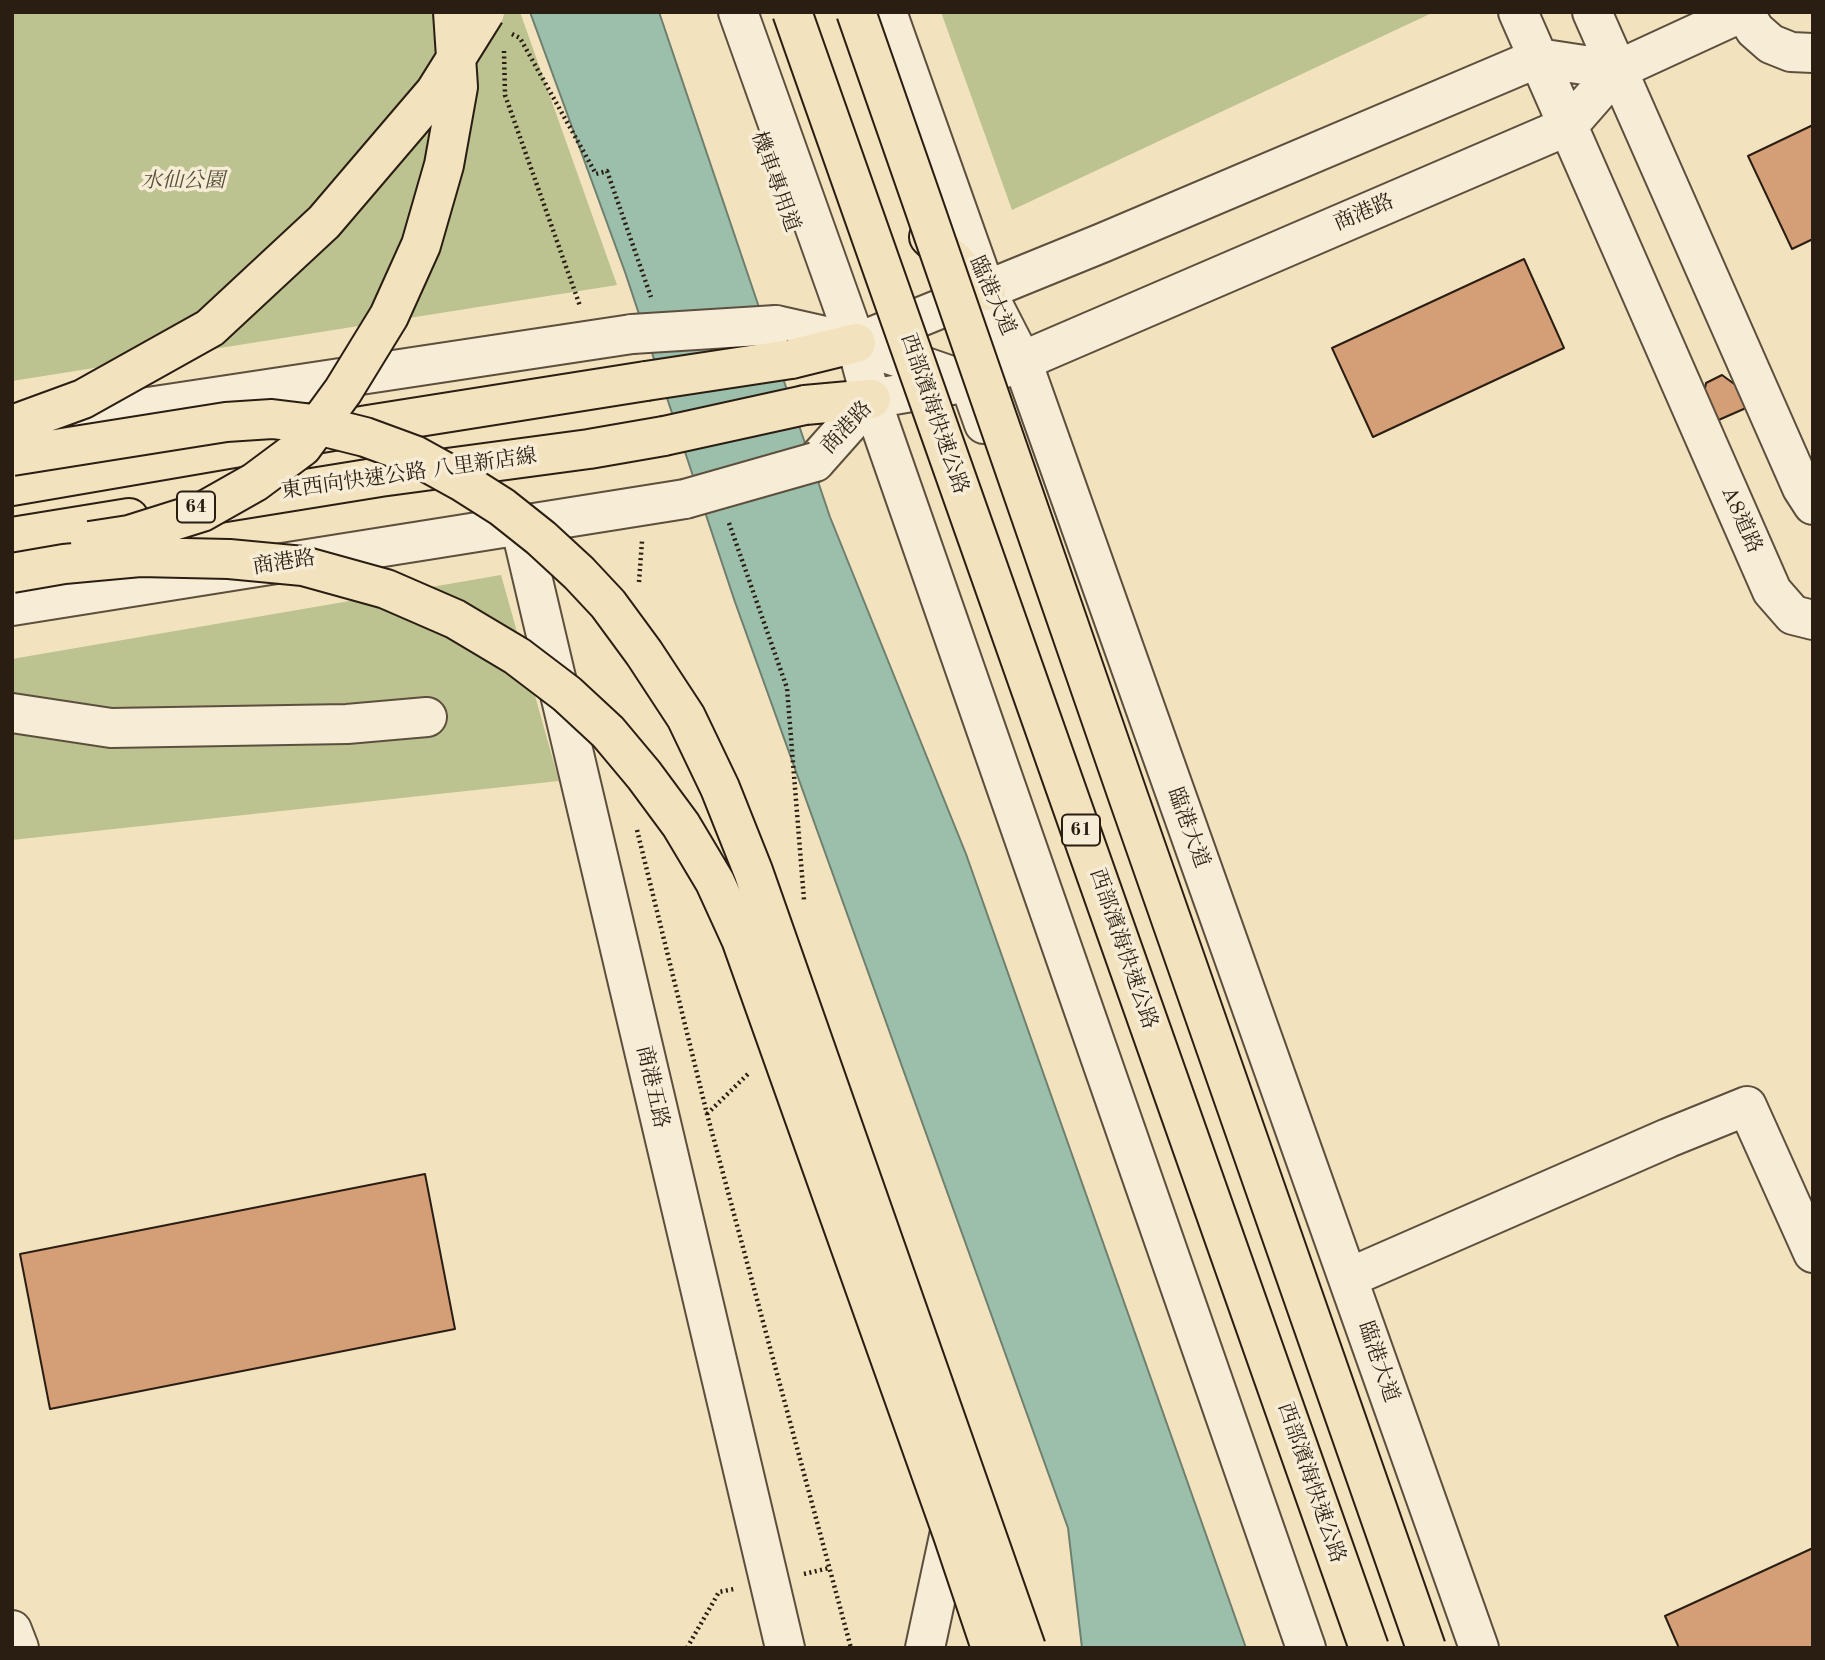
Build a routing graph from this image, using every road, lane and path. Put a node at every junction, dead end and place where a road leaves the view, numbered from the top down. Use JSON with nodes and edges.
{"nodes":[{"id":1,"x":453,"y":12,"type":"edge"},
{"id":2,"x":715,"y":12,"type":"edge"},
{"id":3,"x":738,"y":12,"type":"edge"},
{"id":4,"x":792,"y":12,"type":"edge"},
{"id":5,"x":809,"y":12,"type":"edge"},
{"id":6,"x":840,"y":12,"type":"edge"},
{"id":7,"x":856,"y":12,"type":"edge"},
{"id":8,"x":887,"y":12,"type":"edge"},
{"id":9,"x":1518,"y":12,"type":"edge"},
{"id":10,"x":1592,"y":12,"type":"edge"},
{"id":11,"x":1743,"y":12,"type":"edge"},
{"id":12,"x":497,"y":28,"type":"edge"},
{"id":13,"x":1813,"y":53,"type":"edge"},
{"id":14,"x":1538,"y":58,"type":"junction"},
{"id":15,"x":1617,"y":70,"type":"junction"},
{"id":16,"x":1568,"y":126,"type":"junction"},
{"id":17,"x":986,"y":291,"type":"junction"},
{"id":18,"x":652,"y":300,"type":"dead end"},
{"id":19,"x":620,"y":336,"type":"junction"},
{"id":20,"x":856,"y":343,"type":"junction"},
{"id":21,"x":1022,"y":361,"type":"junction"},
{"id":22,"x":969,"y":382,"type":"junction"},
{"id":23,"x":871,"y":399,"type":"junction"},
{"id":24,"x":12,"y":426,"type":"edge"},
{"id":25,"x":12,"y":456,"type":"edge"},
{"id":26,"x":12,"y":486,"type":"edge"},
{"id":27,"x":1813,"y":505,"type":"edge"},
{"id":28,"x":728,"y":520,"type":"dead end"},
{"id":29,"x":520,"y":526,"type":"junction"},
{"id":30,"x":12,"y":537,"type":"edge"},
{"id":31,"x":12,"y":554,"type":"edge"},
{"id":32,"x":12,"y":573,"type":"edge"},
{"id":33,"x":12,"y":606,"type":"edge"},
{"id":34,"x":1813,"y":620,"type":"edge"},
{"id":35,"x":12,"y":713,"type":"edge"},
{"id":36,"x":427,"y":717,"type":"dead end"},
{"id":37,"x":804,"y":902,"type":"dead end"},
{"id":38,"x":786,"y":1035,"type":"joint"},
{"id":39,"x":1813,"y":1253,"type":"edge"},
{"id":40,"x":1348,"y":1278,"type":"junction"},
{"id":41,"x":719,"y":1592,"type":"dead end"},
{"id":42,"x":12,"y":1630,"type":"edge"},
{"id":43,"x":19,"y":1648,"type":"edge"},
{"id":44,"x":687,"y":1648,"type":"edge"},
{"id":45,"x":785,"y":1648,"type":"edge"},
{"id":46,"x":851,"y":1648,"type":"edge"},
{"id":47,"x":925,"y":1648,"type":"edge"},
{"id":48,"x":992,"y":1648,"type":"edge"},
{"id":49,"x":1027,"y":1648,"type":"edge"},
{"id":50,"x":1306,"y":1648,"type":"edge"},
{"id":51,"x":1369,"y":1648,"type":"edge"},
{"id":52,"x":1387,"y":1648,"type":"edge"},
{"id":53,"x":1409,"y":1648,"type":"edge"},
{"id":54,"x":1426,"y":1648,"type":"edge"},
{"id":55,"x":1479,"y":1648,"type":"edge"}],
"edges":[{"from":1,"to":31,"type":"highway","bridge":true},
{"from":2,"to":20,"type":"street","name":"機車專用道"},
{"from":3,"to":20,"type":"street"},
{"from":4,"to":51,"type":"highway","name":"西部濱海快速公路","number":"61","bridge":true},
{"from":5,"to":52,"type":"highway"},
{"from":6,"to":17,"type":"highway"},
{"from":7,"to":54,"type":"highway","bridge":true},
{"from":8,"to":17,"type":"street","name":"臨港大道"},
{"from":9,"to":14,"type":"street","name":"A8道路"},
{"from":10,"to":15,"type":"street"},
{"from":11,"to":13,"type":"street","name":"商港路"},
{"from":11,"to":15,"type":"street","name":"商港路"},
{"from":12,"to":18,"type":"path"},
{"from":12,"to":19,"type":"path"},
{"from":12,"to":24,"type":"highway","bridge":true},
{"from":14,"to":15,"type":"street"},
{"from":14,"to":16,"type":"street","name":"A8道路"},
{"from":14,"to":17,"type":"street"},
{"from":15,"to":16,"type":"street","name":"商港路"},
{"from":15,"to":27,"type":"street"},
{"from":16,"to":21,"type":"street","name":"商港路"},
{"from":16,"to":34,"type":"street","name":"A8道路"},
{"from":17,"to":20,"type":"street"},
{"from":17,"to":21,"type":"street","name":"臨港大道"},
{"from":19,"to":20,"type":"street","bridge":true},
{"from":19,"to":24,"type":"street"},
{"from":20,"to":22,"type":"street"},
{"from":20,"to":23,"type":"street"},
{"from":20,"to":26,"type":"highway","bridge":true},
{"from":21,"to":22,"type":"street","name":"商港路"},
{"from":21,"to":40,"type":"street","name":"臨港大道"},
{"from":22,"to":23,"type":"street","name":"商港路"},
{"from":22,"to":53,"type":"street"},
{"from":23,"to":29,"type":"street","name":"商港路","bridge":true},
{"from":23,"to":30,"type":"highway","name":"東西向快速公路 八里新店線","number":"64","bridge":true},
{"from":23,"to":50,"type":"street"},
{"from":25,"to":49,"type":"highway","bridge":true},
{"from":28,"to":37,"type":"path"},
{"from":29,"to":33,"type":"street","name":"商港路"},
{"from":29,"to":45,"type":"street","name":"商港五路"},
{"from":32,"to":48,"type":"highway","bridge":true},
{"from":35,"to":36,"type":"street"},
{"from":38,"to":46,"type":"path"},
{"from":38,"to":47,"type":"street"},
{"from":39,"to":40,"type":"street"},
{"from":40,"to":55,"type":"street","name":"臨港大道"},
{"from":41,"to":44,"type":"path"},
{"from":42,"to":43,"type":"street"}]}
